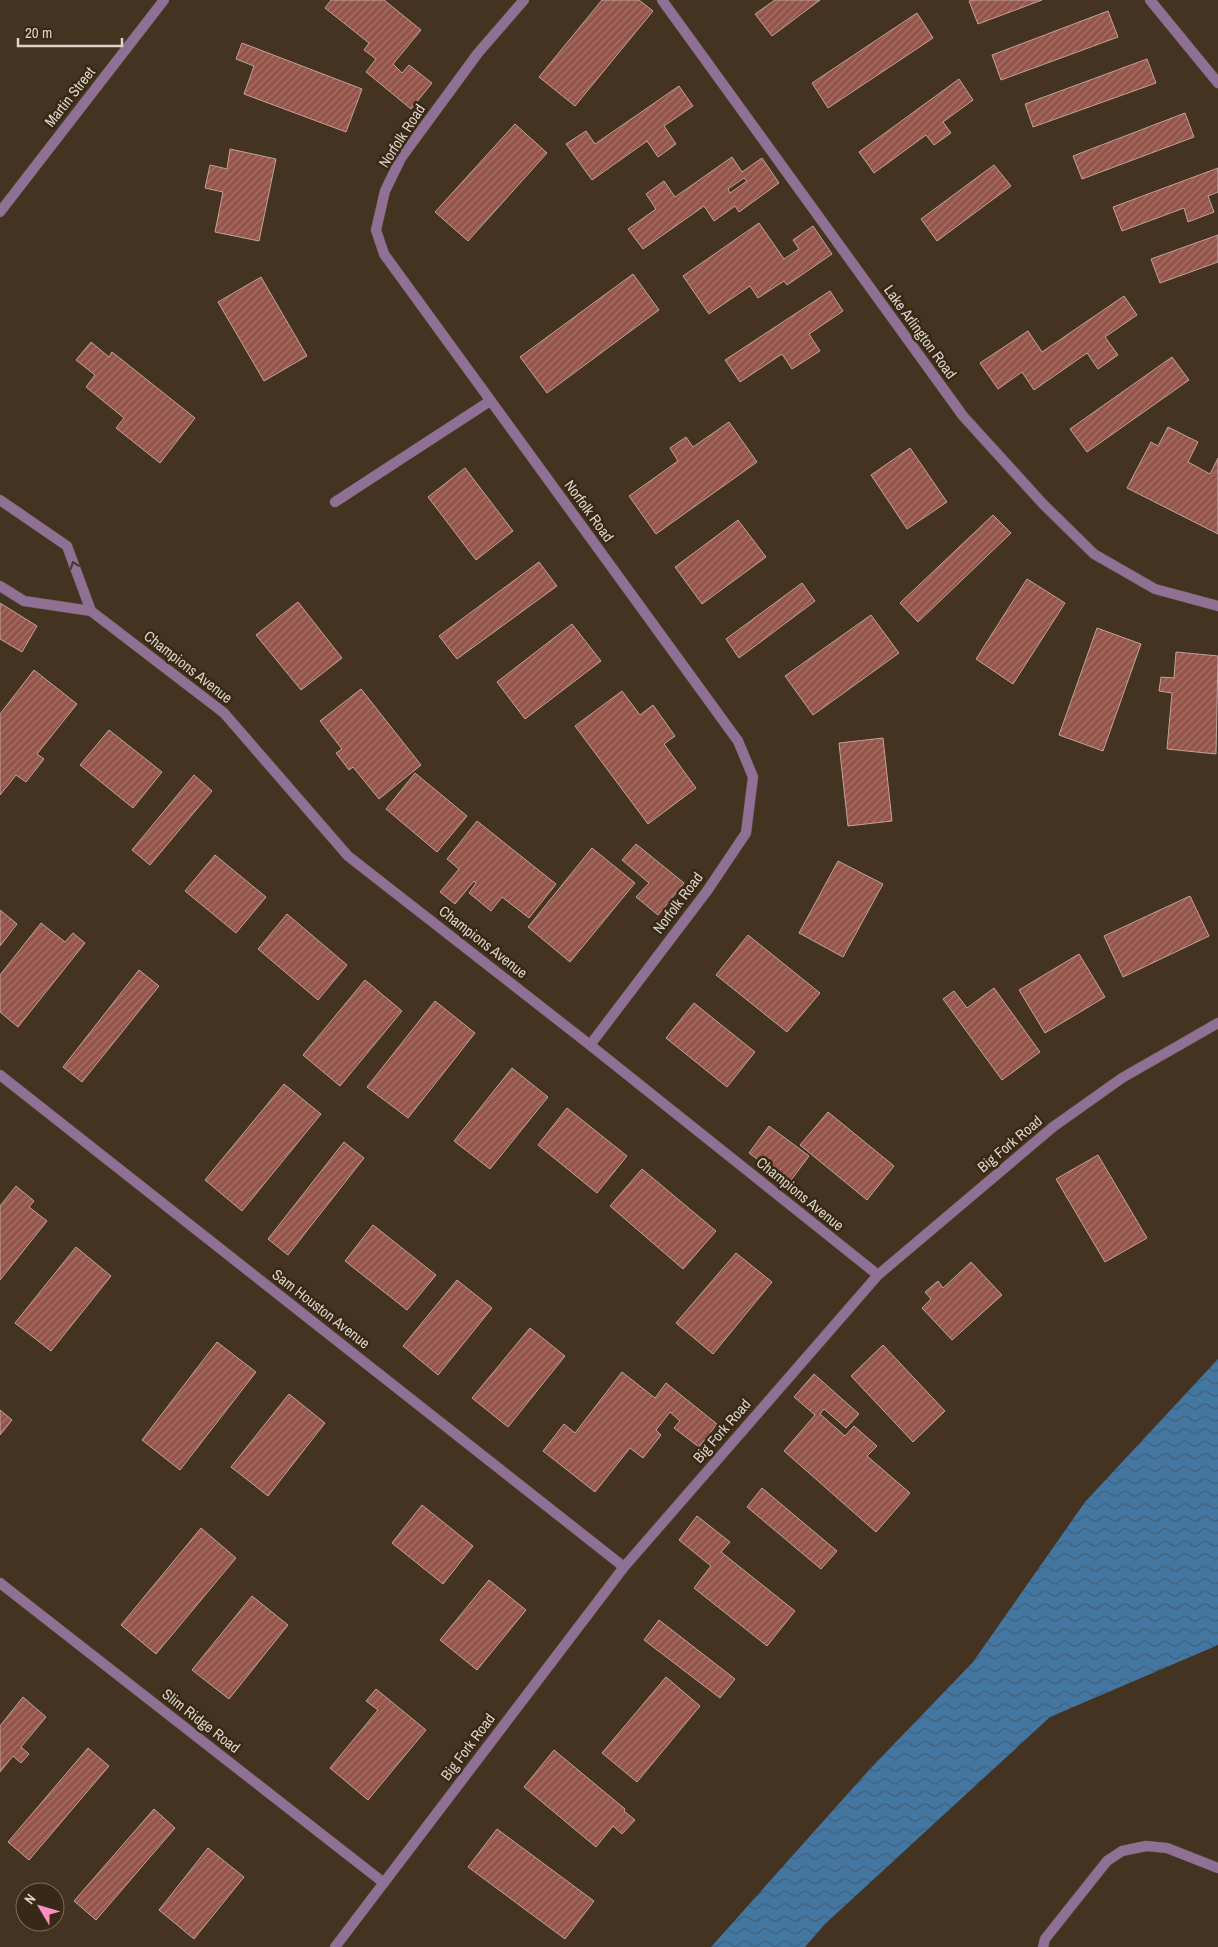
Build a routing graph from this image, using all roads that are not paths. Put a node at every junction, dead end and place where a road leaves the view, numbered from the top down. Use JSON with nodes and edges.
{"nodes":[{"id":1,"x":164,"y":0,"type":"edge"},
{"id":2,"x":524,"y":0,"type":"edge"},
{"id":3,"x":662,"y":0,"type":"edge"},
{"id":4,"x":1150,"y":0,"type":"edge"},
{"id":5,"x":1218,"y":83,"type":"edge"},
{"id":6,"x":0,"y":212,"type":"edge"},
{"id":7,"x":490,"y":401,"type":"junction"},
{"id":8,"x":0,"y":500,"type":"edge"},
{"id":9,"x":335,"y":502,"type":"dead end"},
{"id":10,"x":0,"y":586,"type":"edge"},
{"id":11,"x":1218,"y":606,"type":"edge"},
{"id":12,"x":91,"y":611,"type":"junction"},
{"id":13,"x":1218,"y":1023,"type":"edge"},
{"id":14,"x":590,"y":1044,"type":"junction"},
{"id":15,"x":0,"y":1075,"type":"edge"},
{"id":16,"x":878,"y":1275,"type":"junction"},
{"id":17,"x":624,"y":1567,"type":"junction"},
{"id":18,"x":0,"y":1583,"type":"edge"},
{"id":19,"x":1218,"y":1868,"type":"edge"},
{"id":20,"x":384,"y":1883,"type":"junction"},
{"id":21,"x":335,"y":1947,"type":"edge"},
{"id":22,"x":1043,"y":1947,"type":"edge"}],
"edges":[{"from":1,"to":6,"type":"street","name":"Martin Street"},
{"from":2,"to":7,"type":"street","name":"Norfolk Road"},
{"from":3,"to":11,"type":"street","name":"Lake Arlington Road"},
{"from":4,"to":5,"type":"street"},
{"from":7,"to":9,"type":"street"},
{"from":7,"to":14,"type":"street","name":"Norfolk Road"},
{"from":12,"to":8,"type":"street","one_way":true},
{"from":10,"to":12,"type":"street","name":"Champions Avenue"},
{"from":12,"to":14,"type":"street","name":"Champions Avenue"},
{"from":13,"to":16,"type":"street","name":"Big Fork Road"},
{"from":14,"to":16,"type":"street","name":"Champions Avenue"},
{"from":15,"to":17,"type":"street","name":"Sam Houston Avenue"},
{"from":16,"to":17,"type":"street","name":"Big Fork Road"},
{"from":17,"to":20,"type":"street","name":"Big Fork Road"},
{"from":18,"to":20,"type":"street","name":"Slim Ridge Road"},
{"from":19,"to":22,"type":"street"},
{"from":20,"to":21,"type":"street","name":"Big Fork Road"}]}
